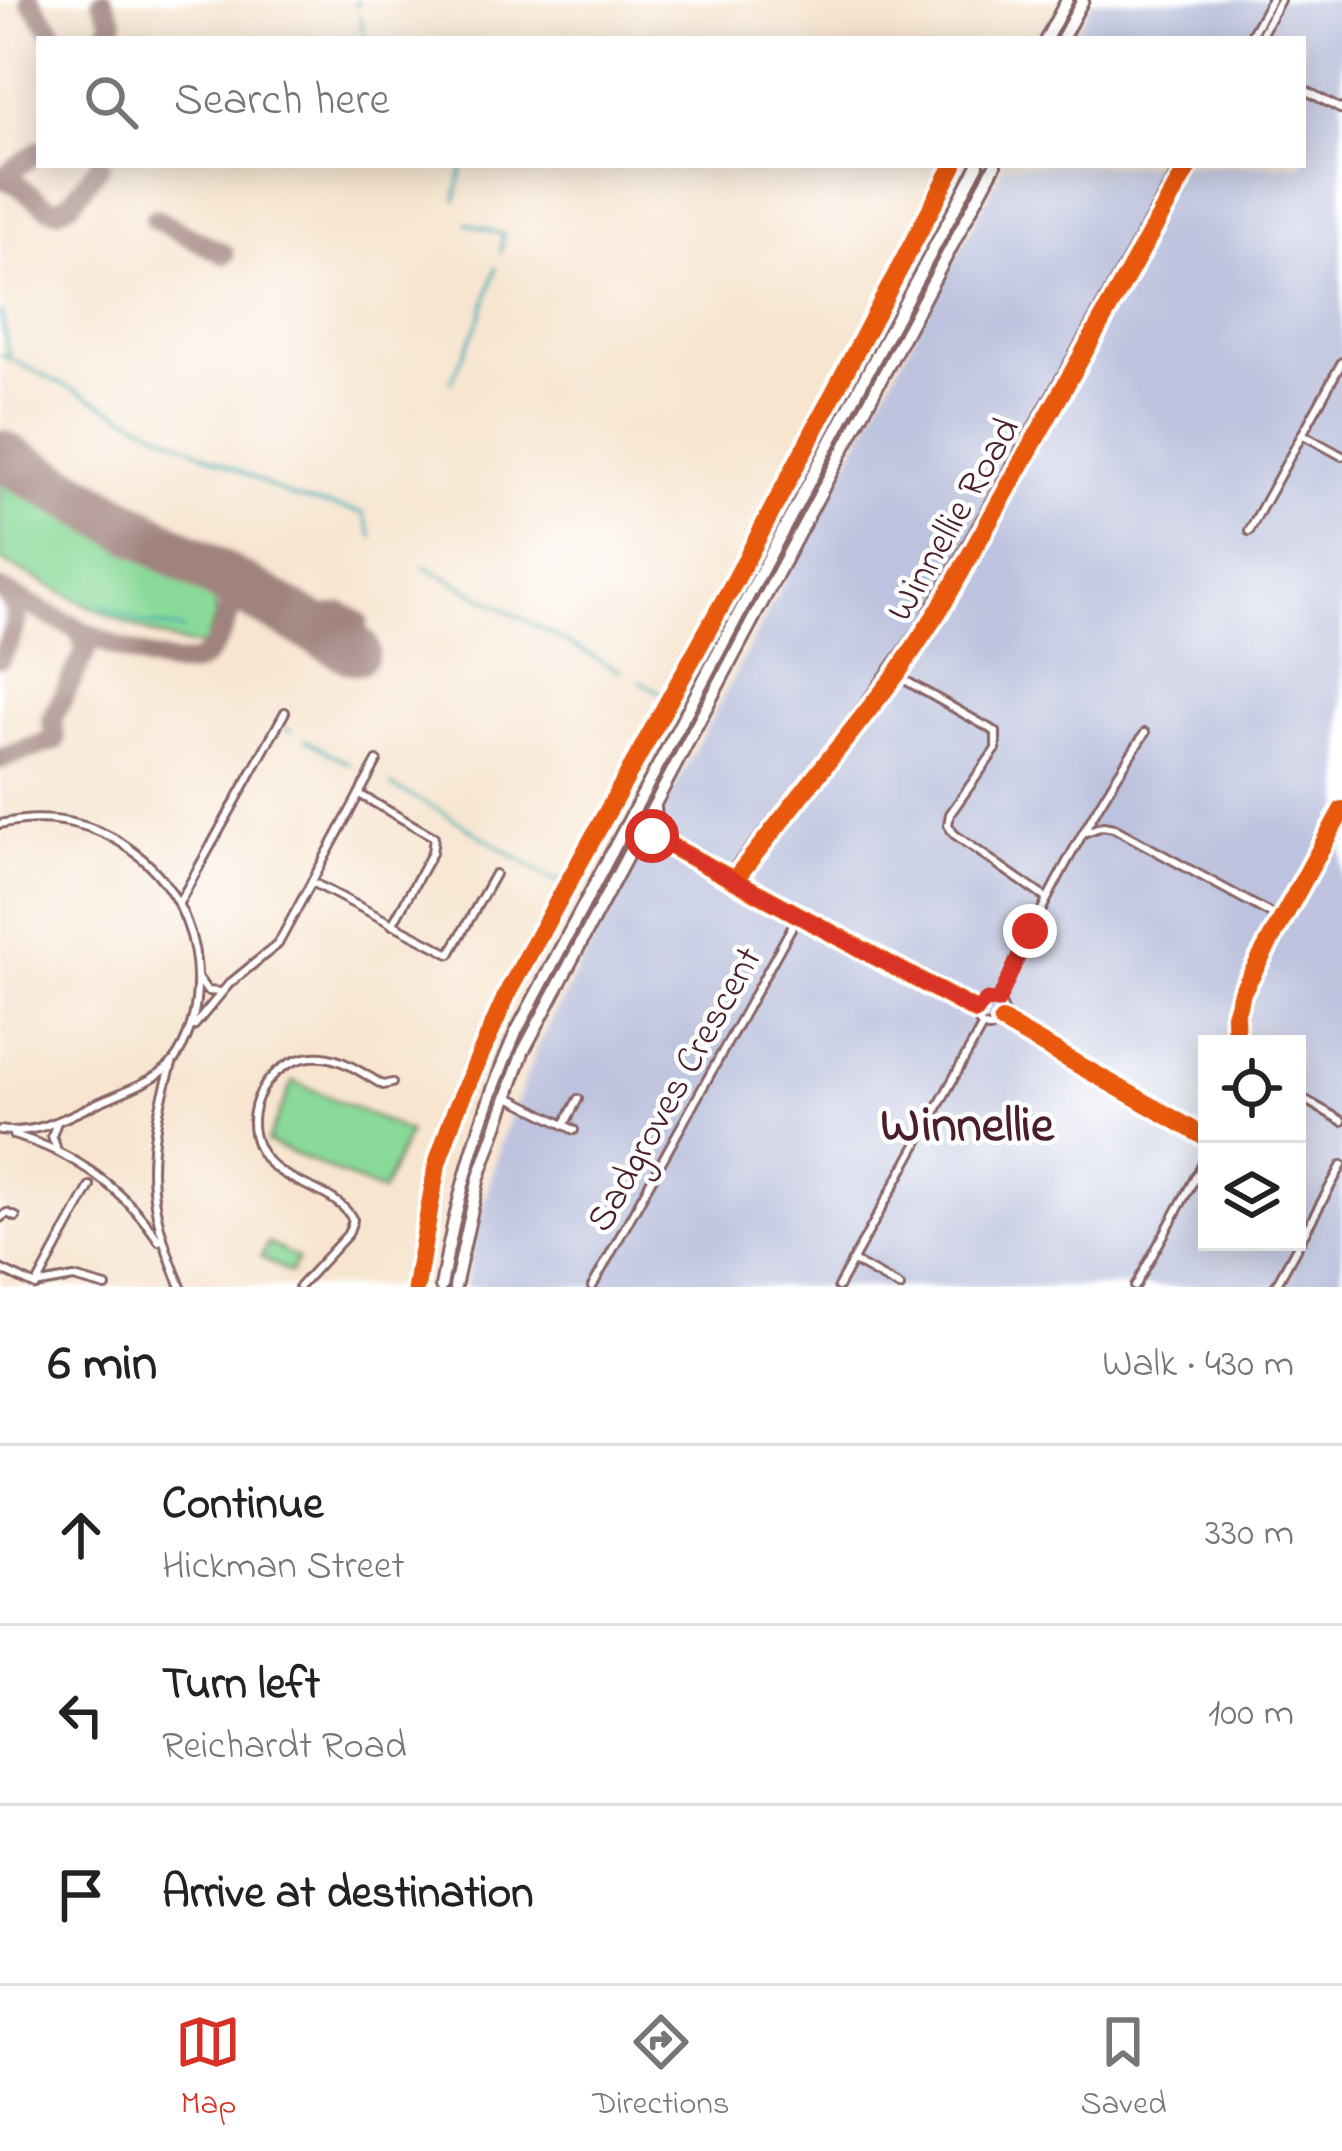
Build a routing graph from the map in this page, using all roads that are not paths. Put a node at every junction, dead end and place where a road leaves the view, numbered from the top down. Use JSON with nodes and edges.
{"nodes":[{"id":1,"x":1066,"y":0,"type":"edge"},
{"id":2,"x":1083,"y":0,"type":"edge"},
{"id":3,"x":1271,"y":0,"type":"edge"},
{"id":4,"x":1280,"y":0,"type":"edge"},
{"id":5,"x":1048,"y":36,"type":"edge"},
{"id":6,"x":1065,"y":36,"type":"edge"},
{"id":7,"x":1252,"y":36,"type":"edge"},
{"id":8,"x":1261,"y":36,"type":"edge"},
{"id":9,"x":1306,"y":90,"type":"edge"},
{"id":10,"x":1342,"y":110,"type":"edge"},
{"id":11,"x":986,"y":168,"type":"edge"},
{"id":12,"x":986,"y":168,"type":"edge"},
{"id":13,"x":1178,"y":168,"type":"edge"},
{"id":14,"x":1187,"y":168,"type":"edge"},
{"id":15,"x":1342,"y":362,"type":"edge"},
{"id":16,"x":1302,"y":434,"type":"junction"},
{"id":17,"x":1342,"y":456,"type":"edge"},
{"id":18,"x":1249,"y":531,"type":"dead end"},
{"id":19,"x":892,"y":672,"type":"junction"},
{"id":20,"x":285,"y":712,"type":"dead end"},
{"id":21,"x":1144,"y":733,"type":"dead end"},
{"id":22,"x":377,"y":761,"type":"dead end"},
{"id":23,"x":663,"y":788,"type":"junction"},
{"id":24,"x":359,"y":794,"type":"junction"},
{"id":25,"x":637,"y":805,"type":"junction"},
{"id":26,"x":1342,"y":811,"type":"edge"},
{"id":27,"x":0,"y":824,"type":"edge"},
{"id":28,"x":640,"y":827,"type":"junction"},
{"id":29,"x":1083,"y":834,"type":"junction"},
{"id":30,"x":673,"y":841,"type":"junction"},
{"id":31,"x":632,"y":847,"type":"junction"},
{"id":32,"x":679,"y":850,"type":"junction"},
{"id":33,"x":495,"y":874,"type":"dead end"},
{"id":34,"x":732,"y":876,"type":"junction"},
{"id":35,"x":312,"y":881,"type":"junction"},
{"id":36,"x":586,"y":898,"type":"junction"},
{"id":37,"x":1047,"y":899,"type":"junction"},
{"id":38,"x":179,"y":903,"type":"junction"},
{"id":39,"x":799,"y":914,"type":"junction"},
{"id":40,"x":1283,"y":921,"type":"junction"},
{"id":41,"x":590,"y":923,"type":"junction"},
{"id":42,"x":392,"y":925,"type":"junction"},
{"id":43,"x":548,"y":970,"type":"junction"},
{"id":44,"x":197,"y":975,"type":"junction"},
{"id":45,"x":224,"y":989,"type":"junction"},
{"id":46,"x":998,"y":1002,"type":"junction"},
{"id":47,"x":976,"y":1011,"type":"junction"},
{"id":48,"x":1002,"y":1021,"type":"junction"},
{"id":49,"x":982,"y":1027,"type":"junction"},
{"id":50,"x":1236,"y":1035,"type":"edge"},
{"id":51,"x":185,"y":1039,"type":"junction"},
{"id":52,"x":172,"y":1064,"type":"junction"},
{"id":53,"x":392,"y":1083,"type":"dead end"},
{"id":54,"x":140,"y":1084,"type":"junction"},
{"id":55,"x":505,"y":1096,"type":"junction"},
{"id":56,"x":578,"y":1099,"type":"dead end"},
{"id":57,"x":160,"y":1100,"type":"junction"},
{"id":58,"x":1306,"y":1100,"type":"edge"},
{"id":59,"x":1342,"y":1121,"type":"edge"},
{"id":60,"x":58,"y":1122,"type":"junction"},
{"id":61,"x":564,"y":1125,"type":"junction"},
{"id":62,"x":574,"y":1130,"type":"dead end"},
{"id":63,"x":0,"y":1131,"type":"edge"},
{"id":64,"x":1198,"y":1133,"type":"edge"},
{"id":65,"x":58,"y":1150,"type":"junction"},
{"id":66,"x":1342,"y":1165,"type":"edge"},
{"id":67,"x":1198,"y":1172,"type":"edge"},
{"id":68,"x":90,"y":1186,"type":"dead end"},
{"id":69,"x":16,"y":1217,"type":"dead end"},
{"id":70,"x":0,"y":1218,"type":"edge"},
{"id":71,"x":170,"y":1260,"type":"junction"},
{"id":72,"x":853,"y":1261,"type":"junction"},
{"id":73,"x":452,"y":1263,"type":"junction"},
{"id":74,"x":0,"y":1269,"type":"edge"},
{"id":75,"x":36,"y":1287,"type":"edge"},
{"id":76,"x":106,"y":1287,"type":"edge"},
{"id":77,"x":181,"y":1287,"type":"edge"},
{"id":78,"x":299,"y":1287,"type":"edge"},
{"id":79,"x":441,"y":1287,"type":"edge"},
{"id":80,"x":455,"y":1287,"type":"edge"},
{"id":81,"x":592,"y":1287,"type":"edge"},
{"id":82,"x":838,"y":1287,"type":"edge"},
{"id":83,"x":900,"y":1287,"type":"edge"},
{"id":84,"x":1135,"y":1287,"type":"edge"},
{"id":85,"x":1275,"y":1287,"type":"edge"}],
"edges":[{"from":1,"to":5,"type":"highway"},
{"from":2,"to":6,"type":"highway"},
{"from":3,"to":7,"type":"street"},
{"from":4,"to":8,"type":"street"},
{"from":9,"to":10,"type":"street"},
{"from":11,"to":23,"type":"highway"},
{"from":12,"to":25,"type":"highway"},
{"from":13,"to":19,"type":"street","name":"Winnellie Road"},
{"from":14,"to":19,"type":"street","name":"Winnellie Road"},
{"from":15,"to":16,"type":"street"},
{"from":16,"to":17,"type":"street"},
{"from":16,"to":18,"type":"street"},
{"from":19,"to":34,"type":"street","name":"Winnellie Road"},
{"from":19,"to":37,"type":"street"},
{"from":20,"to":38,"type":"street"},
{"from":21,"to":29,"type":"street"},
{"from":22,"to":24,"type":"street"},
{"from":23,"to":28,"type":"highway"},
{"from":23,"to":30,"type":"street"},
{"from":24,"to":35,"type":"street"},
{"from":24,"to":42,"type":"street"},
{"from":25,"to":28,"type":"highway"},
{"from":25,"to":36,"type":"highway"},
{"from":26,"to":40,"type":"street"},
{"from":27,"to":38,"type":"street"},
{"from":28,"to":30,"type":"street"},
{"from":28,"to":31,"type":"highway"},
{"from":28,"to":32,"type":"street"},
{"from":28,"to":36,"type":"highway"},
{"from":29,"to":37,"type":"street"},
{"from":29,"to":40,"type":"street"},
{"from":30,"to":34,"type":"street"},
{"from":31,"to":32,"type":"street"},
{"from":31,"to":41,"type":"highway"},
{"from":32,"to":34,"type":"street"},
{"from":33,"to":42,"type":"street"},
{"from":34,"to":39,"type":"street"},
{"from":35,"to":42,"type":"street"},
{"from":35,"to":45,"type":"street"},
{"from":36,"to":43,"type":"highway"},
{"from":37,"to":46,"type":"street"},
{"from":38,"to":44,"type":"street"},
{"from":39,"to":47,"type":"street"},
{"from":39,"to":81,"type":"street","name":"Sadgroves Crescent"},
{"from":40,"to":50,"type":"street"},
{"from":41,"to":43,"type":"highway"},
{"from":41,"to":55,"type":"highway"},
{"from":43,"to":73,"type":"highway"},
{"from":44,"to":45,"type":"street"},
{"from":44,"to":51,"type":"street"},
{"from":45,"to":51,"type":"street"},
{"from":46,"to":47,"type":"street"},
{"from":46,"to":48,"type":"street"},
{"from":47,"to":49,"type":"street"},
{"from":48,"to":49,"type":"street"},
{"from":48,"to":64,"type":"street"},
{"from":49,"to":72,"type":"street"},
{"from":51,"to":52,"type":"street"},
{"from":52,"to":54,"type":"street"},
{"from":52,"to":57,"type":"street"},
{"from":53,"to":78,"type":"street"},
{"from":54,"to":57,"type":"street"},
{"from":54,"to":60,"type":"street"},
{"from":55,"to":61,"type":"street"},
{"from":55,"to":73,"type":"highway"},
{"from":56,"to":61,"type":"street"},
{"from":57,"to":71,"type":"street"},
{"from":58,"to":59,"type":"street"},
{"from":60,"to":63,"type":"street"},
{"from":60,"to":65,"type":"street"},
{"from":61,"to":62,"type":"street"},
{"from":63,"to":65,"type":"street"},
{"from":65,"to":71,"type":"street"},
{"from":66,"to":85,"type":"street"},
{"from":67,"to":84,"type":"street"},
{"from":68,"to":75,"type":"street"},
{"from":69,"to":70,"type":"street"},
{"from":71,"to":77,"type":"street"},
{"from":72,"to":82,"type":"street"},
{"from":72,"to":83,"type":"street"},
{"from":73,"to":79,"type":"highway"},
{"from":73,"to":80,"type":"highway"},
{"from":74,"to":75,"type":"street"},
{"from":75,"to":76,"type":"street"}]}
